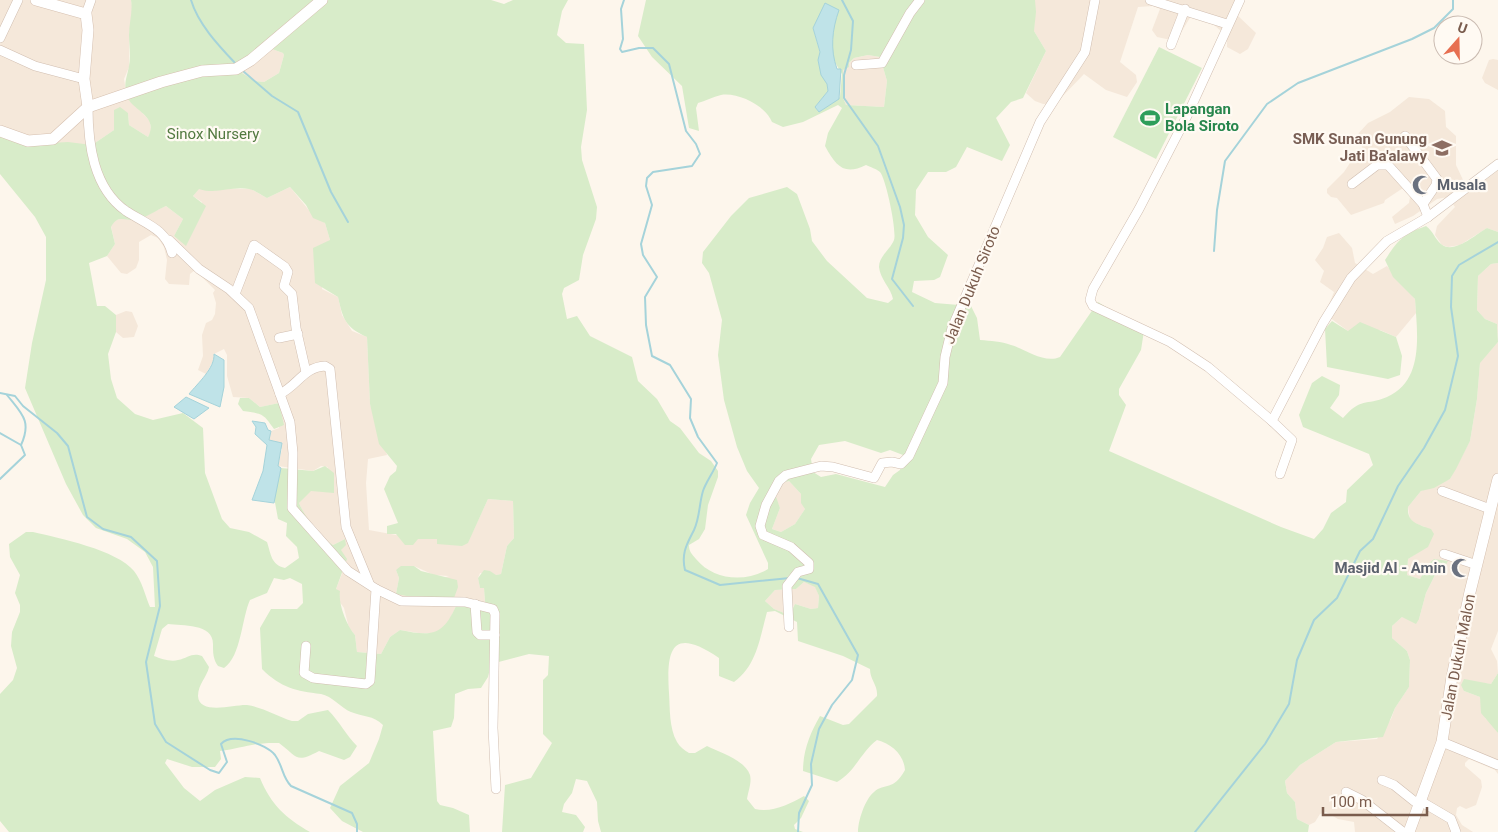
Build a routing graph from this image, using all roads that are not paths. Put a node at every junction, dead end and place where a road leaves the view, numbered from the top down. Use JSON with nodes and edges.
{"nodes":[{"id":1,"x":18,"y":0,"type":"edge"},
{"id":2,"x":36,"y":0,"type":"edge"},
{"id":3,"x":91,"y":0,"type":"edge"},
{"id":4,"x":322,"y":0,"type":"edge"},
{"id":5,"x":920,"y":0,"type":"edge"},
{"id":6,"x":1095,"y":0,"type":"edge"},
{"id":7,"x":1150,"y":0,"type":"edge"},
{"id":8,"x":1240,"y":0,"type":"edge"},
{"id":9,"x":1185,"y":9,"type":"junction"},
{"id":10,"x":86,"y":14,"type":"junction"},
{"id":11,"x":1228,"y":24,"type":"junction"},
{"id":12,"x":0,"y":38,"type":"edge"},
{"id":13,"x":1171,"y":45,"type":"dead end"},
{"id":14,"x":0,"y":50,"type":"edge"},
{"id":15,"x":856,"y":65,"type":"dead end"},
{"id":16,"x":84,"y":79,"type":"junction"},
{"id":17,"x":88,"y":107,"type":"junction"},
{"id":18,"x":0,"y":131,"type":"edge"},
{"id":19,"x":1405,"y":136,"type":"dead end"},
{"id":20,"x":1498,"y":164,"type":"edge"},
{"id":21,"x":1352,"y":184,"type":"dead end"},
{"id":22,"x":1423,"y":204,"type":"junction"},
{"id":23,"x":1428,"y":217,"type":"junction"},
{"id":24,"x":169,"y":240,"type":"junction"},
{"id":25,"x":172,"y":253,"type":"dead end"},
{"id":26,"x":235,"y":294,"type":"junction"},
{"id":27,"x":298,"y":334,"type":"junction"},
{"id":28,"x":279,"y":338,"type":"dead end"},
{"id":29,"x":306,"y":372,"type":"junction"},
{"id":30,"x":280,"y":394,"type":"junction"},
{"id":31,"x":1272,"y":421,"type":"junction"},
{"id":32,"x":1280,"y":474,"type":"dead end"},
{"id":33,"x":1498,"y":479,"type":"edge"},
{"id":34,"x":1442,"y":491,"type":"dead end"},
{"id":35,"x":1490,"y":509,"type":"junction"},
{"id":36,"x":1444,"y":554,"type":"dead end"},
{"id":37,"x":1477,"y":565,"type":"junction"},
{"id":38,"x":372,"y":586,"type":"junction"},
{"id":39,"x":475,"y":604,"type":"junction"},
{"id":40,"x":789,"y":628,"type":"dead end"},
{"id":41,"x":494,"y":635,"type":"junction"},
{"id":42,"x":306,"y":646,"type":"dead end"},
{"id":43,"x":1442,"y":742,"type":"junction"},
{"id":44,"x":1498,"y":764,"type":"edge"},
{"id":45,"x":1382,"y":780,"type":"dead end"},
{"id":46,"x":496,"y":789,"type":"dead end"},
{"id":47,"x":1346,"y":792,"type":"dead end"},
{"id":48,"x":1422,"y":802,"type":"junction"},
{"id":49,"x":1403,"y":832,"type":"edge"},
{"id":50,"x":1409,"y":832,"type":"edge"},
{"id":51,"x":1456,"y":832,"type":"edge"}],
"edges":[{"from":1,"to":12,"type":"street"},
{"from":2,"to":10,"type":"street"},
{"from":3,"to":10,"type":"street"},
{"from":4,"to":17,"type":"street"},
{"from":5,"to":15,"type":"street"},
{"from":6,"to":40,"type":"street","name":"Jalan Dukuh Siroto"},
{"from":7,"to":9,"type":"street"},
{"from":8,"to":11,"type":"street"},
{"from":9,"to":11,"type":"street"},
{"from":9,"to":13,"type":"street"},
{"from":10,"to":16,"type":"street"},
{"from":11,"to":31,"type":"street"},
{"from":14,"to":16,"type":"street"},
{"from":16,"to":17,"type":"street"},
{"from":17,"to":18,"type":"street"},
{"from":17,"to":24,"type":"street"},
{"from":19,"to":22,"type":"street"},
{"from":20,"to":23,"type":"street"},
{"from":21,"to":22,"type":"street"},
{"from":22,"to":23,"type":"street"},
{"from":23,"to":31,"type":"street"},
{"from":24,"to":25,"type":"street"},
{"from":24,"to":26,"type":"street"},
{"from":26,"to":27,"type":"street"},
{"from":26,"to":30,"type":"street"},
{"from":27,"to":28,"type":"street"},
{"from":27,"to":29,"type":"street"},
{"from":29,"to":30,"type":"street"},
{"from":29,"to":38,"type":"street"},
{"from":30,"to":38,"type":"street"},
{"from":31,"to":32,"type":"street"},
{"from":33,"to":35,"type":"street","name":"Jalan Dukuh Malon"},
{"from":34,"to":35,"type":"street"},
{"from":35,"to":37,"type":"street","name":"Jalan Dukuh Malon"},
{"from":36,"to":37,"type":"street"},
{"from":37,"to":43,"type":"street","name":"Jalan Dukuh Malon"},
{"from":38,"to":39,"type":"street"},
{"from":38,"to":42,"type":"street"},
{"from":39,"to":41,"type":"street"},
{"from":39,"to":41,"type":"street"},
{"from":41,"to":46,"type":"street"},
{"from":43,"to":44,"type":"street"},
{"from":43,"to":48,"type":"street","name":"Jalan Dukuh Malon"},
{"from":45,"to":48,"type":"street"},
{"from":47,"to":49,"type":"street"},
{"from":48,"to":50,"type":"street","name":"Jalan Dukuh Malon"},
{"from":48,"to":51,"type":"street"}]}
